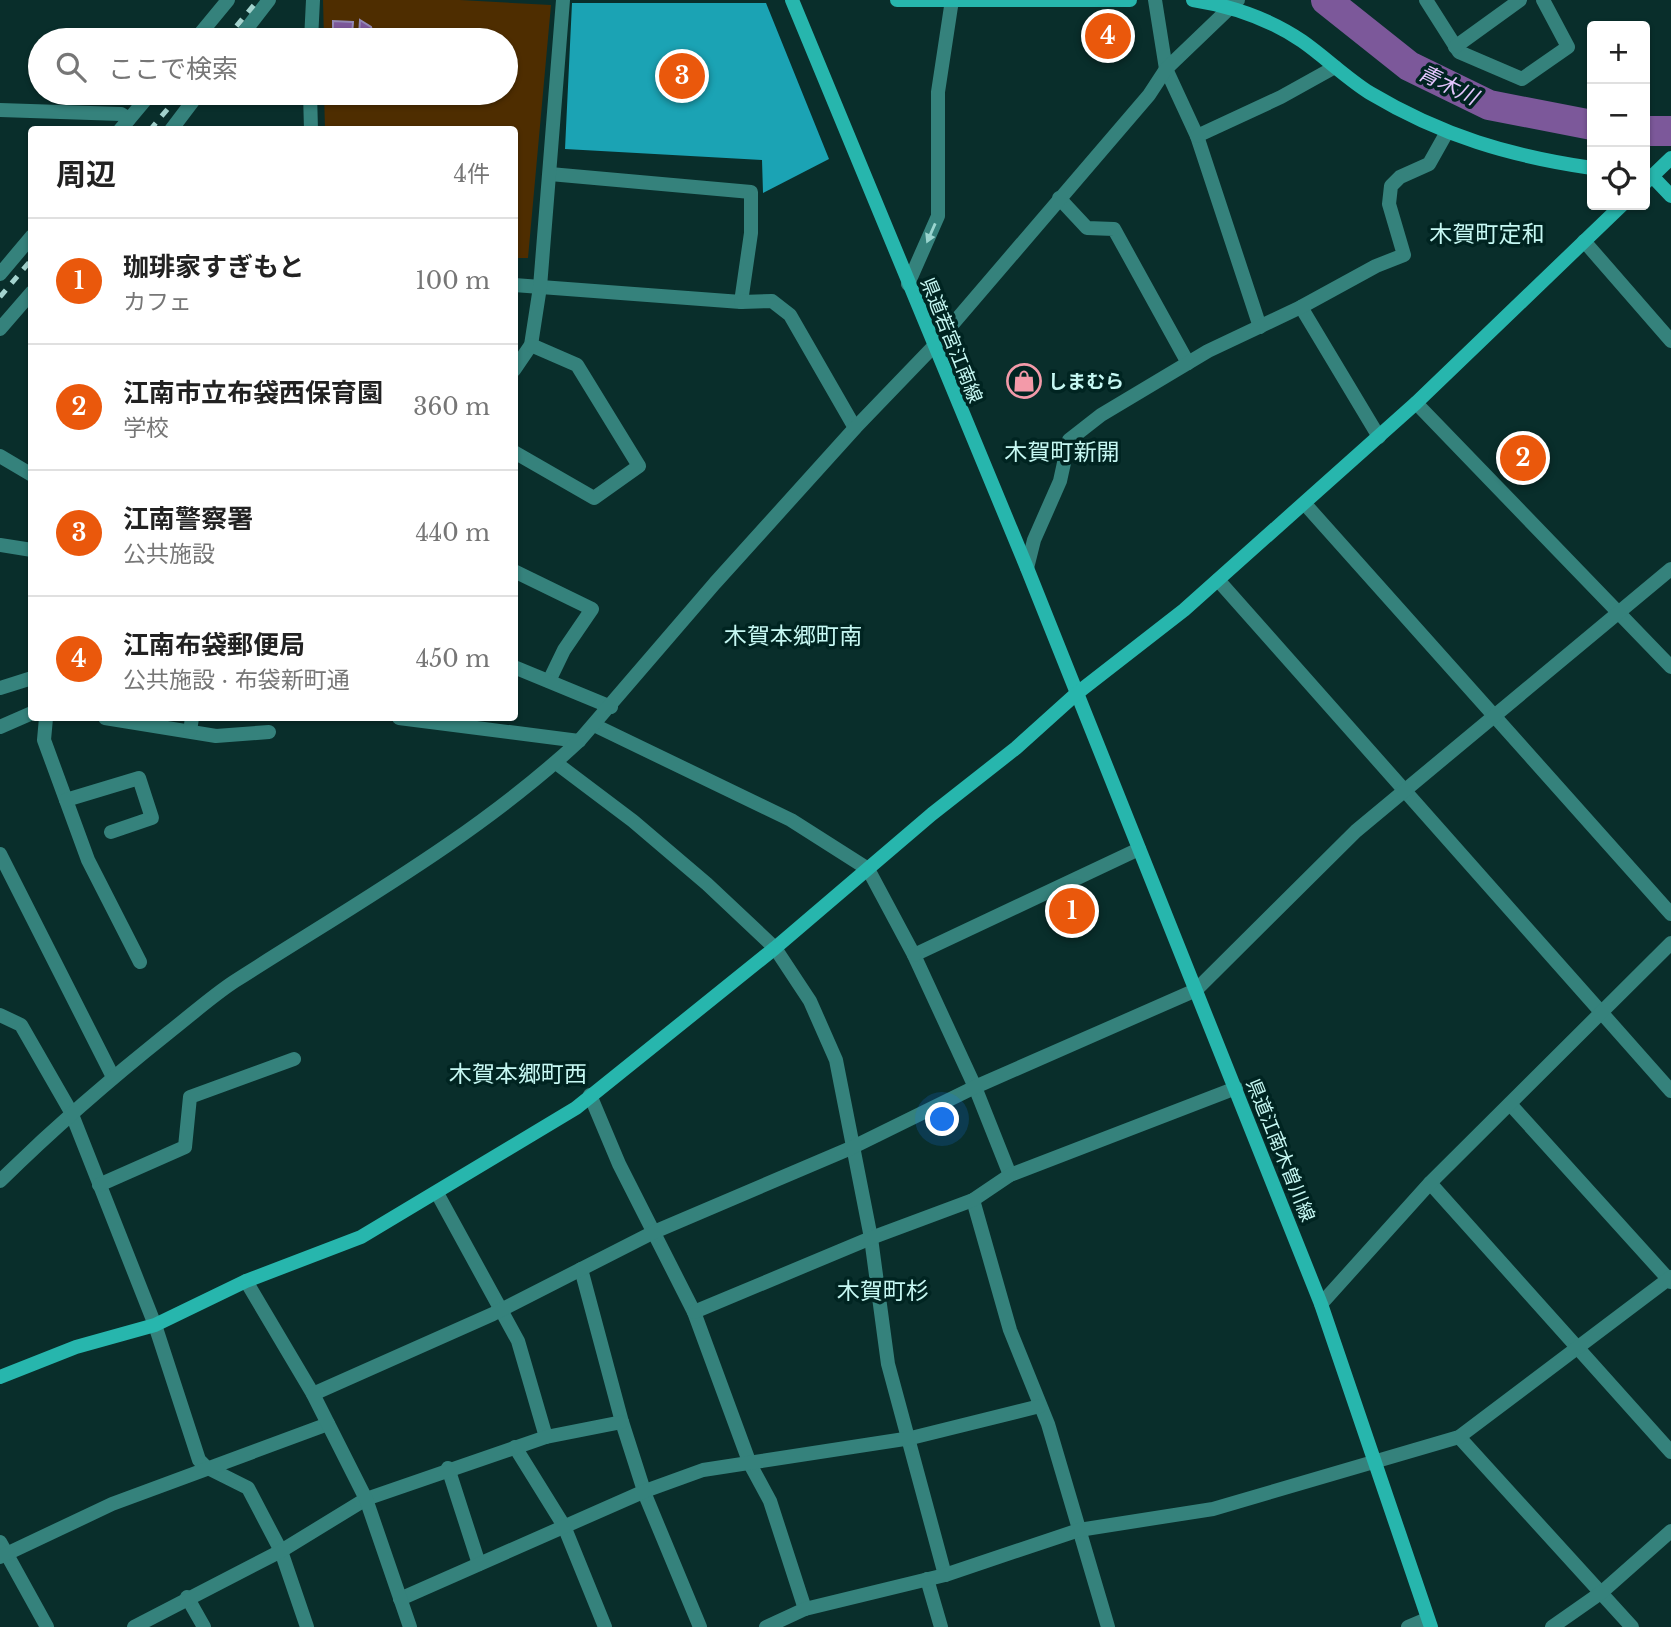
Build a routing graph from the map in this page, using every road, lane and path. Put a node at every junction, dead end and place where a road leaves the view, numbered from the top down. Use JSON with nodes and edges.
{"nodes":[{"id":1,"x":228,"y":0,"type":"edge"},
{"id":2,"x":268,"y":0,"type":"edge"},
{"id":3,"x":313,"y":0,"type":"edge"},
{"id":4,"x":563,"y":0,"type":"edge"},
{"id":5,"x":792,"y":0,"type":"edge"},
{"id":6,"x":897,"y":0,"type":"edge"},
{"id":7,"x":1130,"y":0,"type":"edge"},
{"id":8,"x":1154,"y":0,"type":"edge"},
{"id":9,"x":1193,"y":0,"type":"edge"},
{"id":10,"x":1426,"y":0,"type":"edge"},
{"id":11,"x":1520,"y":0,"type":"edge"},
{"id":12,"x":1543,"y":0,"type":"edge"},
{"id":13,"x":952,"y":1,"type":"edge"},
{"id":14,"x":1235,"y":3,"type":"edge"},
{"id":15,"x":205,"y":28,"type":"edge"},
{"id":16,"x":247,"y":28,"type":"edge"},
{"id":17,"x":312,"y":28,"type":"edge"},
{"id":18,"x":1455,"y":47,"type":"junction"},
{"id":19,"x":1335,"y":67,"type":"junction"},
{"id":20,"x":1167,"y":69,"type":"junction"},
{"id":21,"x":141,"y":105,"type":"edge"},
{"id":22,"x":190,"y":105,"type":"edge"},
{"id":23,"x":310,"y":105,"type":"edge"},
{"id":24,"x":0,"y":110,"type":"edge"},
{"id":25,"x":125,"y":124,"type":"edge"},
{"id":26,"x":174,"y":126,"type":"edge"},
{"id":27,"x":311,"y":126,"type":"edge"},
{"id":28,"x":1447,"y":132,"type":"junction"},
{"id":29,"x":1197,"y":136,"type":"junction"},
{"id":30,"x":1671,"y":158,"type":"edge"},
{"id":31,"x":1587,"y":167,"type":"edge"},
{"id":32,"x":550,"y":174,"type":"junction"},
{"id":33,"x":1650,"y":176,"type":"edge"},
{"id":34,"x":1650,"y":180,"type":"edge"},
{"id":35,"x":1671,"y":196,"type":"edge"},
{"id":36,"x":1059,"y":198,"type":"junction"},
{"id":37,"x":1617,"y":210,"type":"edge"},
{"id":38,"x":28,"y":241,"type":"edge"},
{"id":39,"x":1584,"y":242,"type":"junction"},
{"id":40,"x":1,"y":272,"type":"edge"},
{"id":41,"x":908,"y":284,"type":"junction"},
{"id":42,"x":518,"y":285,"type":"edge"},
{"id":43,"x":540,"y":287,"type":"junction"},
{"id":44,"x":28,"y":296,"type":"edge"},
{"id":45,"x":741,"y":302,"type":"junction"},
{"id":46,"x":1301,"y":307,"type":"junction"},
{"id":47,"x":1260,"y":327,"type":"junction"},
{"id":48,"x":0,"y":329,"type":"edge"},
{"id":49,"x":1671,"y":341,"type":"edge"},
{"id":50,"x":531,"y":345,"type":"junction"},
{"id":51,"x":933,"y":347,"type":"junction"},
{"id":52,"x":1188,"y":363,"type":"junction"},
{"id":53,"x":518,"y":364,"type":"edge"},
{"id":54,"x":1416,"y":403,"type":"junction"},
{"id":55,"x":855,"y":428,"type":"junction"},
{"id":56,"x":1379,"y":437,"type":"junction"},
{"id":57,"x":518,"y":454,"type":"edge"},
{"id":58,"x":0,"y":456,"type":"edge"},
{"id":59,"x":28,"y":473,"type":"edge"},
{"id":60,"x":1305,"y":504,"type":"junction"},
{"id":61,"x":0,"y":545,"type":"edge"},
{"id":62,"x":28,"y":549,"type":"edge"},
{"id":63,"x":1027,"y":568,"type":"junction"},
{"id":64,"x":1671,"y":569,"type":"edge"},
{"id":65,"x":518,"y":573,"type":"edge"},
{"id":66,"x":1218,"y":580,"type":"junction"},
{"id":67,"x":1620,"y":613,"type":"junction"},
{"id":68,"x":1671,"y":667,"type":"edge"},
{"id":69,"x":518,"y":669,"type":"edge"},
{"id":70,"x":28,"y":679,"type":"edge"},
{"id":71,"x":549,"y":681,"type":"junction"},
{"id":72,"x":0,"y":688,"type":"edge"},
{"id":73,"x":1076,"y":694,"type":"junction"},
{"id":74,"x":611,"y":708,"type":"junction"},
{"id":75,"x":28,"y":715,"type":"edge"},
{"id":76,"x":1493,"y":716,"type":"junction"},
{"id":77,"x":46,"y":721,"type":"edge"},
{"id":78,"x":148,"y":721,"type":"edge"},
{"id":79,"x":422,"y":721,"type":"edge"},
{"id":80,"x":191,"y":724,"type":"edge"},
{"id":81,"x":594,"y":725,"type":"junction"},
{"id":82,"x":0,"y":727,"type":"edge"},
{"id":83,"x":269,"y":732,"type":"dead end"},
{"id":84,"x":579,"y":741,"type":"junction"},
{"id":85,"x":556,"y":763,"type":"junction"},
{"id":86,"x":1404,"y":791,"type":"junction"},
{"id":87,"x":66,"y":800,"type":"junction"},
{"id":88,"x":111,"y":832,"type":"dead end"},
{"id":89,"x":1139,"y":849,"type":"junction"},
{"id":90,"x":0,"y":854,"type":"edge"},
{"id":91,"x":868,"y":869,"type":"junction"},
{"id":92,"x":1671,"y":914,"type":"edge"},
{"id":93,"x":1671,"y":943,"type":"edge"},
{"id":94,"x":775,"y":948,"type":"junction"},
{"id":95,"x":914,"y":955,"type":"junction"},
{"id":96,"x":140,"y":962,"type":"dead end"},
{"id":97,"x":1196,"y":990,"type":"junction"},
{"id":98,"x":1601,"y":1013,"type":"junction"},
{"id":99,"x":0,"y":1015,"type":"edge"},
{"id":100,"x":294,"y":1059,"type":"dead end"},
{"id":101,"x":113,"y":1077,"type":"junction"},
{"id":102,"x":975,"y":1087,"type":"junction"},
{"id":103,"x":1236,"y":1088,"type":"junction"},
{"id":104,"x":1671,"y":1091,"type":"edge"},
{"id":105,"x":590,"y":1095,"type":"junction"},
{"id":106,"x":1510,"y":1104,"type":"junction"},
{"id":107,"x":71,"y":1112,"type":"junction"},
{"id":108,"x":851,"y":1148,"type":"junction"},
{"id":109,"x":1010,"y":1175,"type":"junction"},
{"id":110,"x":0,"y":1181,"type":"edge"},
{"id":111,"x":1430,"y":1183,"type":"junction"},
{"id":112,"x":99,"y":1185,"type":"junction"},
{"id":113,"x":437,"y":1193,"type":"junction"},
{"id":114,"x":973,"y":1200,"type":"junction"},
{"id":115,"x":654,"y":1231,"type":"junction"},
{"id":116,"x":870,"y":1238,"type":"junction"},
{"id":117,"x":581,"y":1269,"type":"junction"},
{"id":118,"x":1670,"y":1279,"type":"edge"},
{"id":119,"x":246,"y":1281,"type":"junction"},
{"id":120,"x":1321,"y":1304,"type":"junction"},
{"id":121,"x":502,"y":1310,"type":"junction"},
{"id":122,"x":694,"y":1312,"type":"junction"},
{"id":123,"x":155,"y":1325,"type":"junction"},
{"id":124,"x":1579,"y":1348,"type":"junction"},
{"id":125,"x":0,"y":1377,"type":"edge"},
{"id":126,"x":313,"y":1394,"type":"junction"},
{"id":127,"x":1040,"y":1406,"type":"junction"},
{"id":128,"x":622,"y":1422,"type":"junction"},
{"id":129,"x":328,"y":1424,"type":"junction"},
{"id":130,"x":546,"y":1437,"type":"junction"},
{"id":131,"x":1459,"y":1437,"type":"junction"},
{"id":132,"x":911,"y":1438,"type":"junction"},
{"id":133,"x":515,"y":1447,"type":"junction"},
{"id":134,"x":1671,"y":1452,"type":"edge"},
{"id":135,"x":1377,"y":1461,"type":"junction"},
{"id":136,"x":750,"y":1464,"type":"junction"},
{"id":137,"x":206,"y":1466,"type":"junction"},
{"id":138,"x":449,"y":1468,"type":"junction"},
{"id":139,"x":645,"y":1492,"type":"junction"},
{"id":140,"x":366,"y":1499,"type":"junction"},
{"id":141,"x":564,"y":1526,"type":"junction"},
{"id":142,"x":1079,"y":1531,"type":"junction"},
{"id":143,"x":1671,"y":1531,"type":"edge"},
{"id":144,"x":281,"y":1550,"type":"junction"},
{"id":145,"x":2,"y":1551,"type":"edge"},
{"id":146,"x":478,"y":1564,"type":"junction"},
{"id":147,"x":945,"y":1575,"type":"junction"},
{"id":148,"x":927,"y":1579,"type":"junction"},
{"id":149,"x":1602,"y":1592,"type":"junction"},
{"id":150,"x":187,"y":1597,"type":"junction"},
{"id":151,"x":400,"y":1600,"type":"junction"},
{"id":152,"x":806,"y":1609,"type":"junction"},
{"id":153,"x":1429,"y":1623,"type":"edge"},
{"id":154,"x":47,"y":1627,"type":"edge"},
{"id":155,"x":134,"y":1627,"type":"edge"},
{"id":156,"x":204,"y":1627,"type":"edge"},
{"id":157,"x":307,"y":1627,"type":"edge"},
{"id":158,"x":410,"y":1627,"type":"edge"},
{"id":159,"x":605,"y":1627,"type":"edge"},
{"id":160,"x":700,"y":1627,"type":"edge"},
{"id":161,"x":766,"y":1627,"type":"edge"},
{"id":162,"x":941,"y":1627,"type":"edge"},
{"id":163,"x":1108,"y":1627,"type":"edge"},
{"id":164,"x":1408,"y":1627,"type":"edge"},
{"id":165,"x":1552,"y":1627,"type":"edge"},
{"id":166,"x":1632,"y":1627,"type":"edge"}],
"edges":[{"from":1,"to":15,"type":"street"},
{"from":2,"to":16,"type":"street"},
{"from":3,"to":17,"type":"street"},
{"from":4,"to":32,"type":"street"},
{"from":5,"to":41,"type":"street","name":"県道若宮江南線"},
{"from":6,"to":13,"type":"street"},
{"from":7,"to":13,"type":"street"},
{"from":8,"to":20,"type":"street"},
{"from":9,"to":14,"type":"street"},
{"from":10,"to":18,"type":"street"},
{"from":11,"to":18,"type":"street"},
{"from":12,"to":18,"type":"street"},
{"from":13,"to":41,"type":"street","one_way":true},
{"from":14,"to":19,"type":"street"},
{"from":14,"to":20,"type":"street"},
{"from":19,"to":28,"type":"street"},
{"from":19,"to":29,"type":"street"},
{"from":20,"to":29,"type":"street"},
{"from":20,"to":36,"type":"street"},
{"from":21,"to":25,"type":"street"},
{"from":22,"to":26,"type":"street"},
{"from":23,"to":27,"type":"street"},
{"from":24,"to":25,"type":"street"},
{"from":28,"to":31,"type":"street"},
{"from":28,"to":46,"type":"street"},
{"from":29,"to":47,"type":"street"},
{"from":30,"to":33,"type":"street"},
{"from":32,"to":43,"type":"street"},
{"from":32,"to":45,"type":"street"},
{"from":34,"to":35,"type":"street"},
{"from":36,"to":51,"type":"street"},
{"from":36,"to":52,"type":"street"},
{"from":37,"to":39,"type":"street"},
{"from":38,"to":40,"type":"street"},
{"from":39,"to":49,"type":"street"},
{"from":39,"to":54,"type":"street"},
{"from":41,"to":51,"type":"street","name":"県道若宮江南線"},
{"from":42,"to":43,"type":"street"},
{"from":43,"to":45,"type":"street"},
{"from":43,"to":50,"type":"street"},
{"from":44,"to":48,"type":"street"},
{"from":45,"to":55,"type":"street"},
{"from":46,"to":47,"type":"street"},
{"from":46,"to":56,"type":"street"},
{"from":47,"to":52,"type":"street"},
{"from":50,"to":53,"type":"street"},
{"from":50,"to":57,"type":"street"},
{"from":51,"to":55,"type":"street"},
{"from":51,"to":63,"type":"street","name":"県道若宮江南線"},
{"from":52,"to":63,"type":"street"},
{"from":54,"to":56,"type":"street"},
{"from":54,"to":67,"type":"street"},
{"from":55,"to":74,"type":"street"},
{"from":56,"to":60,"type":"street"},
{"from":58,"to":59,"type":"street"},
{"from":60,"to":66,"type":"street"},
{"from":60,"to":76,"type":"street"},
{"from":61,"to":62,"type":"street"},
{"from":63,"to":73,"type":"street","name":"県道若宮江南線"},
{"from":64,"to":67,"type":"street"},
{"from":65,"to":71,"type":"street"},
{"from":66,"to":73,"type":"street"},
{"from":66,"to":86,"type":"street"},
{"from":67,"to":68,"type":"street"},
{"from":67,"to":76,"type":"street"},
{"from":69,"to":71,"type":"street"},
{"from":70,"to":72,"type":"street"},
{"from":71,"to":74,"type":"street"},
{"from":73,"to":89,"type":"street","name":"県道江南木曽川線"},
{"from":73,"to":91,"type":"street"},
{"from":74,"to":81,"type":"street"},
{"from":75,"to":82,"type":"street"},
{"from":76,"to":86,"type":"street"},
{"from":76,"to":92,"type":"street"},
{"from":77,"to":87,"type":"street"},
{"from":78,"to":80,"type":"street"},
{"from":79,"to":84,"type":"street"},
{"from":80,"to":83,"type":"street"},
{"from":81,"to":84,"type":"street"},
{"from":81,"to":91,"type":"street"},
{"from":84,"to":85,"type":"street"},
{"from":85,"to":94,"type":"street"},
{"from":85,"to":101,"type":"street"},
{"from":86,"to":97,"type":"street"},
{"from":86,"to":98,"type":"street"},
{"from":87,"to":88,"type":"street"},
{"from":87,"to":96,"type":"street"},
{"from":89,"to":95,"type":"street"},
{"from":89,"to":97,"type":"street","name":"県道江南木曽川線"},
{"from":90,"to":101,"type":"street"},
{"from":91,"to":94,"type":"street"},
{"from":91,"to":95,"type":"street"},
{"from":93,"to":98,"type":"street"},
{"from":94,"to":105,"type":"street"},
{"from":94,"to":108,"type":"street"},
{"from":95,"to":102,"type":"street"},
{"from":97,"to":102,"type":"street"},
{"from":97,"to":103,"type":"street","name":"県道江南木曽川線"},
{"from":98,"to":104,"type":"street"},
{"from":98,"to":106,"type":"street"},
{"from":99,"to":107,"type":"street"},
{"from":100,"to":112,"type":"street"},
{"from":101,"to":107,"type":"street"},
{"from":102,"to":108,"type":"street"},
{"from":102,"to":109,"type":"street"},
{"from":103,"to":109,"type":"street"},
{"from":103,"to":120,"type":"street","name":"県道江南木曽川線"},
{"from":105,"to":113,"type":"street"},
{"from":105,"to":115,"type":"street"},
{"from":106,"to":111,"type":"street"},
{"from":106,"to":118,"type":"street"},
{"from":107,"to":110,"type":"street"},
{"from":107,"to":112,"type":"street"},
{"from":108,"to":115,"type":"street"},
{"from":108,"to":116,"type":"street"},
{"from":109,"to":114,"type":"street"},
{"from":111,"to":120,"type":"street"},
{"from":111,"to":124,"type":"street"},
{"from":112,"to":123,"type":"street"},
{"from":113,"to":119,"type":"street"},
{"from":113,"to":121,"type":"street"},
{"from":114,"to":116,"type":"street"},
{"from":114,"to":127,"type":"street"},
{"from":115,"to":117,"type":"street"},
{"from":115,"to":122,"type":"street"},
{"from":116,"to":122,"type":"street"},
{"from":116,"to":132,"type":"street"},
{"from":117,"to":121,"type":"street"},
{"from":117,"to":128,"type":"street"},
{"from":118,"to":124,"type":"street"},
{"from":119,"to":123,"type":"street"},
{"from":119,"to":126,"type":"street"},
{"from":120,"to":135,"type":"street","name":"県道江南木曽川線"},
{"from":121,"to":126,"type":"street"},
{"from":121,"to":130,"type":"street"},
{"from":122,"to":136,"type":"street"},
{"from":123,"to":125,"type":"street"},
{"from":123,"to":137,"type":"street"},
{"from":124,"to":131,"type":"street"},
{"from":124,"to":134,"type":"street"},
{"from":126,"to":129,"type":"street"},
{"from":127,"to":132,"type":"street"},
{"from":127,"to":142,"type":"street"},
{"from":128,"to":130,"type":"street"},
{"from":128,"to":139,"type":"street"},
{"from":129,"to":137,"type":"street"},
{"from":129,"to":140,"type":"street"},
{"from":130,"to":133,"type":"street"},
{"from":131,"to":135,"type":"street"},
{"from":131,"to":149,"type":"street"},
{"from":132,"to":136,"type":"street"},
{"from":132,"to":147,"type":"street"},
{"from":133,"to":138,"type":"street"},
{"from":133,"to":141,"type":"street"},
{"from":135,"to":142,"type":"street"},
{"from":135,"to":153,"type":"street","name":"県道江南木曽川線"},
{"from":136,"to":139,"type":"street"},
{"from":136,"to":152,"type":"street"},
{"from":137,"to":144,"type":"street"},
{"from":137,"to":145,"type":"street"},
{"from":138,"to":140,"type":"street"},
{"from":138,"to":146,"type":"street"},
{"from":139,"to":141,"type":"street"},
{"from":139,"to":160,"type":"street"},
{"from":140,"to":144,"type":"street"},
{"from":140,"to":151,"type":"street"},
{"from":141,"to":146,"type":"street"},
{"from":141,"to":159,"type":"street"},
{"from":142,"to":147,"type":"street"},
{"from":142,"to":163,"type":"street"},
{"from":143,"to":149,"type":"street"},
{"from":144,"to":150,"type":"street"},
{"from":144,"to":157,"type":"street"},
{"from":145,"to":154,"type":"street"},
{"from":146,"to":151,"type":"street"},
{"from":147,"to":148,"type":"street"},
{"from":148,"to":152,"type":"street"},
{"from":148,"to":162,"type":"street"},
{"from":149,"to":165,"type":"street"},
{"from":149,"to":166,"type":"street"},
{"from":150,"to":155,"type":"street"},
{"from":150,"to":156,"type":"street"},
{"from":151,"to":158,"type":"street"},
{"from":152,"to":161,"type":"street"},
{"from":153,"to":164,"type":"street"}]}
